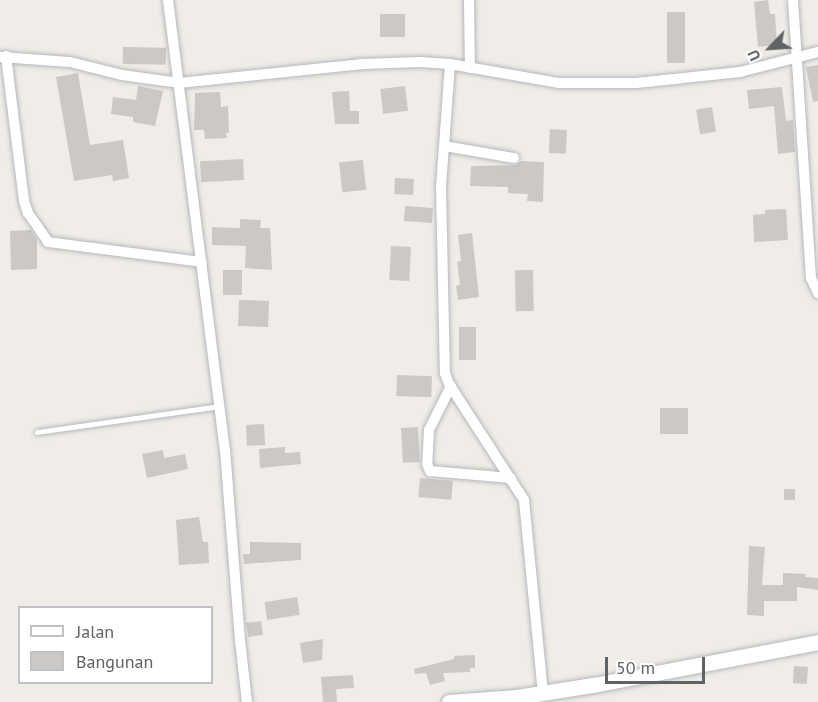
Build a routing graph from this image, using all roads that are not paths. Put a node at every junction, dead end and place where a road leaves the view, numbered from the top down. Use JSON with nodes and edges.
{"nodes":[{"id":1,"x":168,"y":0,"type":"edge"},
{"id":2,"x":470,"y":0,"type":"edge"},
{"id":3,"x":793,"y":0,"type":"edge"},
{"id":4,"x":818,"y":52,"type":"edge"},
{"id":5,"x":3,"y":57,"type":"edge"},
{"id":6,"x":797,"y":59,"type":"junction"},
{"id":7,"x":450,"y":64,"type":"junction"},
{"id":8,"x":470,"y":68,"type":"junction"},
{"id":9,"x":179,"y":83,"type":"junction"},
{"id":10,"x":444,"y":146,"type":"junction"},
{"id":11,"x":514,"y":158,"type":"dead end"},
{"id":12,"x":202,"y":262,"type":"junction"},
{"id":13,"x":818,"y":293,"type":"edge"},
{"id":14,"x":451,"y":386,"type":"junction"},
{"id":15,"x":220,"y":406,"type":"junction"},
{"id":16,"x":37,"y":432,"type":"dead end"},
{"id":17,"x":511,"y":478,"type":"junction"},
{"id":18,"x":818,"y":642,"type":"edge"},
{"id":19,"x":543,"y":693,"type":"junction"},
{"id":20,"x":247,"y":702,"type":"edge"},
{"id":21,"x":449,"y":702,"type":"edge"}],
"edges":[{"from":1,"to":9,"type":"street"},
{"from":2,"to":8,"type":"street"},
{"from":3,"to":6,"type":"street"},
{"from":4,"to":6,"type":"street"},
{"from":5,"to":9,"type":"street"},
{"from":5,"to":12,"type":"street"},
{"from":6,"to":8,"type":"street"},
{"from":6,"to":13,"type":"street"},
{"from":7,"to":8,"type":"street"},
{"from":7,"to":9,"type":"street"},
{"from":7,"to":10,"type":"street"},
{"from":9,"to":12,"type":"street"},
{"from":10,"to":11,"type":"street"},
{"from":10,"to":14,"type":"street"},
{"from":12,"to":15,"type":"street"},
{"from":14,"to":17,"type":"street"},
{"from":14,"to":17,"type":"street"},
{"from":15,"to":16,"type":"lane"},
{"from":15,"to":20,"type":"street"},
{"from":17,"to":19,"type":"street"},
{"from":18,"to":19,"type":"street"},
{"from":19,"to":21,"type":"street"}]}
